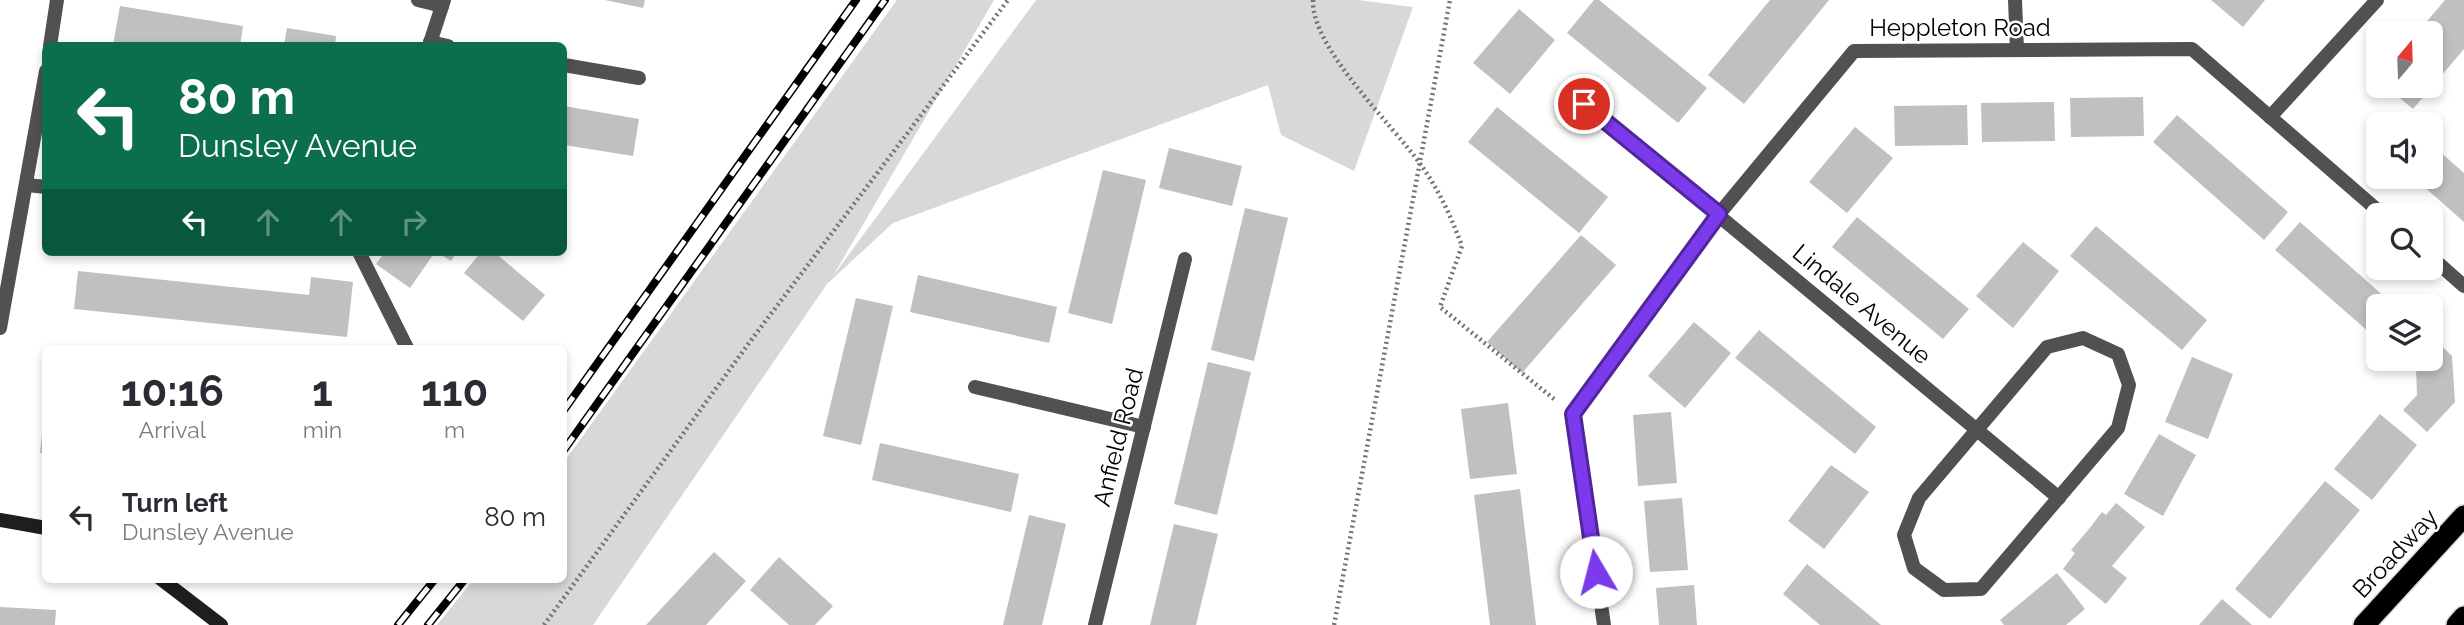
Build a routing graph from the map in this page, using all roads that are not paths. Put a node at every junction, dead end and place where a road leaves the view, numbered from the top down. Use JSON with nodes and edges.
{"nodes":[{"id":1,"x":57,"y":0,"type":"edge"},
{"id":2,"x":418,"y":0,"type":"edge"},
{"id":3,"x":2015,"y":0,"type":"edge"},
{"id":4,"x":2377,"y":0,"type":"edge"},
{"id":5,"x":443,"y":3,"type":"edge"},
{"id":6,"x":51,"y":42,"type":"edge"},
{"id":7,"x":430,"y":42,"type":"edge"},
{"id":8,"x":2017,"y":50,"type":"junction"},
{"id":9,"x":567,"y":66,"type":"edge"},
{"id":10,"x":639,"y":78,"type":"dead end"},
{"id":11,"x":42,"y":95,"type":"edge"},
{"id":12,"x":1584,"y":104,"type":"dead end"},
{"id":13,"x":2270,"y":117,"type":"junction"},
{"id":14,"x":27,"y":185,"type":"junction"},
{"id":15,"x":42,"y":187,"type":"edge"},
{"id":16,"x":2369,"y":203,"type":"edge"},
{"id":17,"x":1719,"y":214,"type":"junction"},
{"id":18,"x":361,"y":256,"type":"edge"},
{"id":19,"x":1185,"y":259,"type":"dead end"},
{"id":20,"x":2443,"y":268,"type":"edge"},
{"id":21,"x":2464,"y":286,"type":"edge"},
{"id":22,"x":0,"y":328,"type":"edge"},
{"id":23,"x":406,"y":345,"type":"edge"},
{"id":24,"x":975,"y":387,"type":"dead end"},
{"id":25,"x":1144,"y":427,"type":"junction"},
{"id":26,"x":1976,"y":429,"type":"junction"},
{"id":27,"x":2059,"y":498,"type":"junction"},
{"id":28,"x":2464,"y":516,"type":"edge"},
{"id":29,"x":0,"y":520,"type":"edge"},
{"id":30,"x":42,"y":527,"type":"edge"},
{"id":31,"x":167,"y":583,"type":"edge"},
{"id":32,"x":2464,"y":617,"type":"edge"},
{"id":33,"x":221,"y":625,"type":"edge"},
{"id":34,"x":1095,"y":625,"type":"edge"},
{"id":35,"x":1604,"y":625,"type":"edge"},
{"id":36,"x":2364,"y":625,"type":"edge"},
{"id":37,"x":2457,"y":625,"type":"edge"}],
"edges":[{"from":1,"to":6,"type":"street"},
{"from":2,"to":5,"type":"street"},
{"from":3,"to":8,"type":"street"},
{"from":4,"to":13,"type":"street"},
{"from":5,"to":7,"type":"street"},
{"from":8,"to":13,"type":"street","name":"Heppleton Road"},
{"from":8,"to":17,"type":"street","name":"Heppleton Road"},
{"from":9,"to":10,"type":"street"},
{"from":11,"to":14,"type":"street"},
{"from":12,"to":17,"type":"street","name":"Lindale Avenue"},
{"from":13,"to":16,"type":"street","name":"Heppleton Road"},
{"from":14,"to":15,"type":"street"},
{"from":14,"to":22,"type":"street"},
{"from":17,"to":26,"type":"street","name":"Lindale Avenue"},
{"from":17,"to":35,"type":"street","name":"Heppleton Road"},
{"from":18,"to":23,"type":"street"},
{"from":19,"to":25,"type":"street","name":"Anfield Road"},
{"from":20,"to":21,"type":"street"},
{"from":24,"to":25,"type":"street"},
{"from":25,"to":34,"type":"street","name":"Anfield Road"},
{"from":26,"to":27,"type":"street","name":"Lindale Avenue"},
{"from":26,"to":27,"type":"street"},
{"from":26,"to":27,"type":"street"},
{"from":28,"to":36,"type":"highway","name":"Broadway"},
{"from":29,"to":30,"type":"street"},
{"from":31,"to":33,"type":"street"},
{"from":32,"to":37,"type":"highway"}]}
